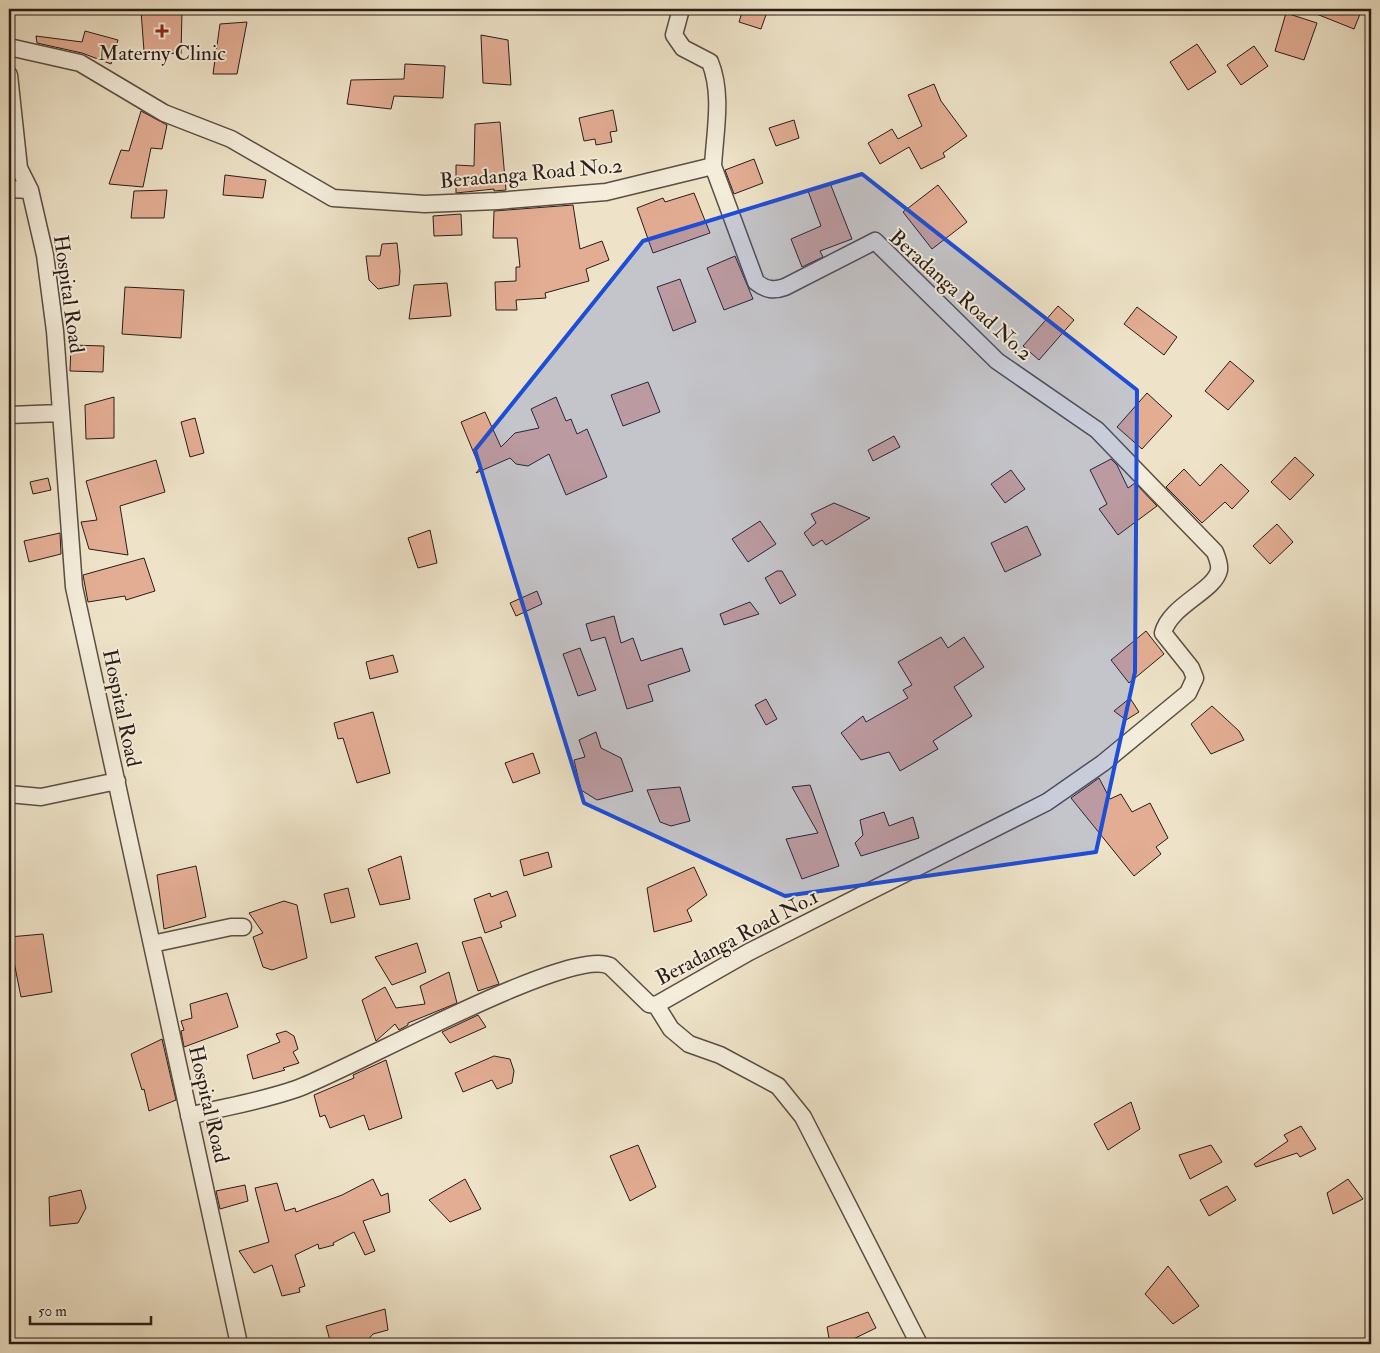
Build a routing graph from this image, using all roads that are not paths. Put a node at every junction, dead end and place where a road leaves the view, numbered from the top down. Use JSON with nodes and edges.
{"nodes":[{"id":1,"x":681,"y":9,"type":"edge"},
{"id":2,"x":9,"y":47,"type":"edge"},
{"id":3,"x":9,"y":76,"type":"edge"},
{"id":4,"x":713,"y":166,"type":"junction"},
{"id":5,"x":9,"y":189,"type":"edge"},
{"id":6,"x":30,"y":190,"type":"junction"},
{"id":7,"x":60,"y":413,"type":"junction"},
{"id":8,"x":9,"y":415,"type":"edge"},
{"id":9,"x":1103,"y":763,"type":"joint"},
{"id":10,"x":117,"y":781,"type":"junction"},
{"id":11,"x":9,"y":794,"type":"edge"},
{"id":12,"x":244,"y":927,"type":"dead end"},
{"id":13,"x":152,"y":944,"type":"junction"},
{"id":14,"x":656,"y":1005,"type":"junction"},
{"id":15,"x":189,"y":1116,"type":"junction"},
{"id":16,"x":239,"y":1344,"type":"edge"},
{"id":17,"x":919,"y":1344,"type":"edge"}],
"edges":[{"from":1,"to":4,"type":"street"},
{"from":2,"to":4,"type":"street","name":"Beradanga Road No.2"},
{"from":3,"to":6,"type":"street","name":"Hospital Road"},
{"from":4,"to":9,"type":"street","name":"Beradanga Road No.2"},
{"from":5,"to":6,"type":"street"},
{"from":6,"to":7,"type":"street","name":"Hospital Road"},
{"from":7,"to":8,"type":"street"},
{"from":7,"to":10,"type":"street","name":"Hospital Road"},
{"from":9,"to":14,"type":"street","name":"Beradanga Road No.1"},
{"from":10,"to":11,"type":"street"},
{"from":10,"to":13,"type":"street","name":"Hospital Road"},
{"from":12,"to":13,"type":"street"},
{"from":13,"to":15,"type":"street","name":"Hospital Road"},
{"from":14,"to":15,"type":"street","name":"Beradanga Road No.1"},
{"from":14,"to":17,"type":"street"},
{"from":15,"to":16,"type":"street","name":"Hospital Road"}]}
